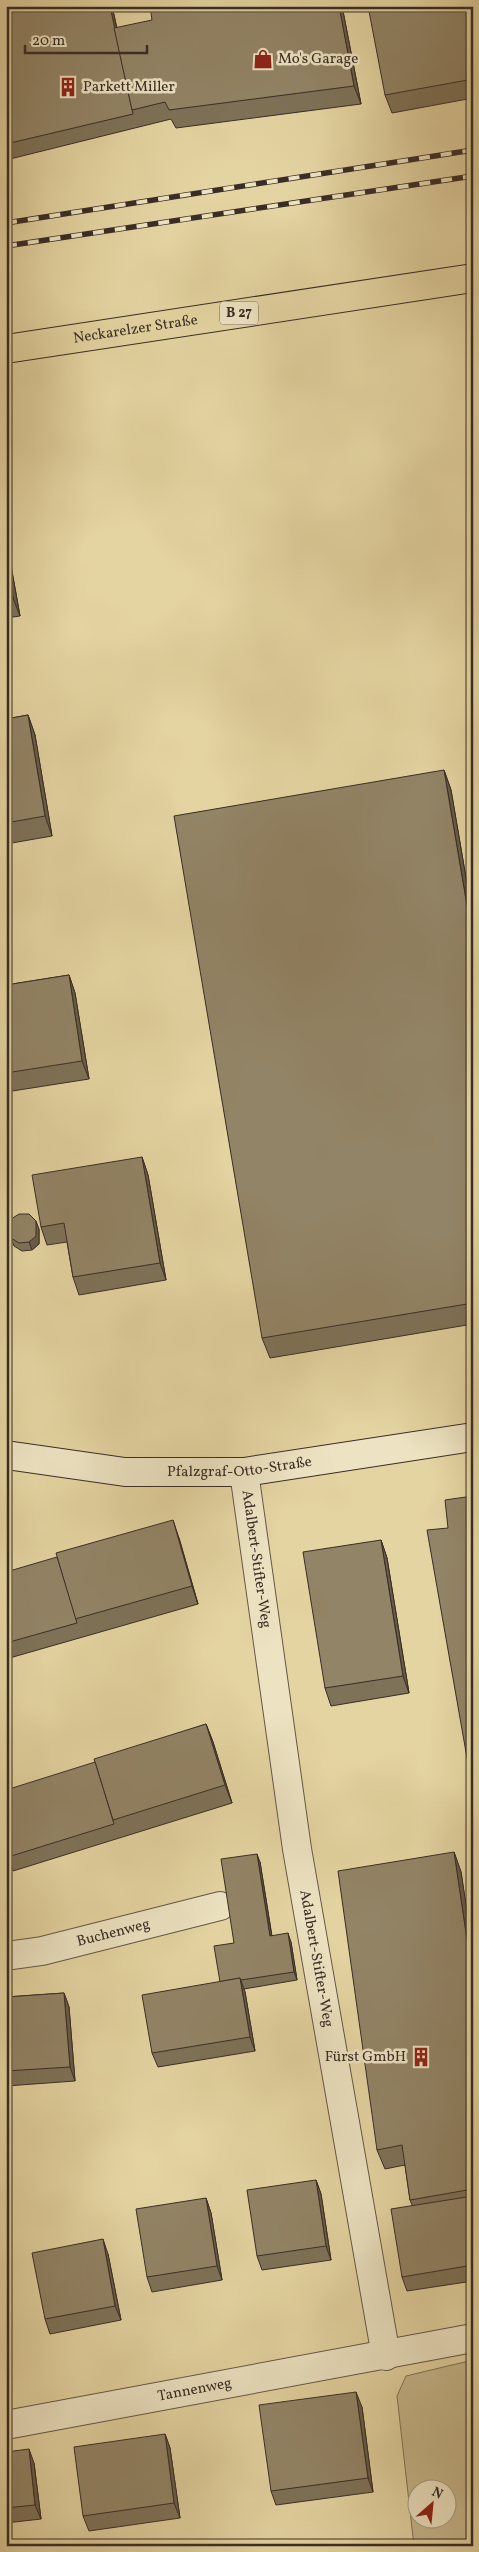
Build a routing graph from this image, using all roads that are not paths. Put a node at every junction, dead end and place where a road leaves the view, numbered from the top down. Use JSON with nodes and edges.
{"nodes":[{"id":1,"x":473,"y":278,"type":"edge"},
{"id":2,"x":6,"y":349,"type":"edge"},
{"id":3,"x":473,"y":1437,"type":"edge"},
{"id":4,"x":6,"y":1455,"type":"edge"},
{"id":5,"x":244,"y":1472,"type":"junction"},
{"id":6,"x":220,"y":1906,"type":"dead end"},
{"id":7,"x":6,"y":1956,"type":"edge"},
{"id":8,"x":473,"y":2338,"type":"edge"},
{"id":9,"x":386,"y":2356,"type":"junction"},
{"id":10,"x":6,"y":2425,"type":"edge"}],
"edges":[{"from":1,"to":2,"type":"main road","name":"Neckarelzer Straße","number":"B 27"},
{"from":3,"to":5,"type":"street","name":"Pfalzgraf-Otto-Straße"},
{"from":4,"to":5,"type":"street","name":"Pfalzgraf-Otto-Straße"},
{"from":5,"to":9,"type":"street","name":"Adalbert-Stifter-Weg"},
{"from":6,"to":7,"type":"street","name":"Buchenweg"},
{"from":8,"to":9,"type":"street"},
{"from":9,"to":10,"type":"street","name":"Tannenweg"}]}
